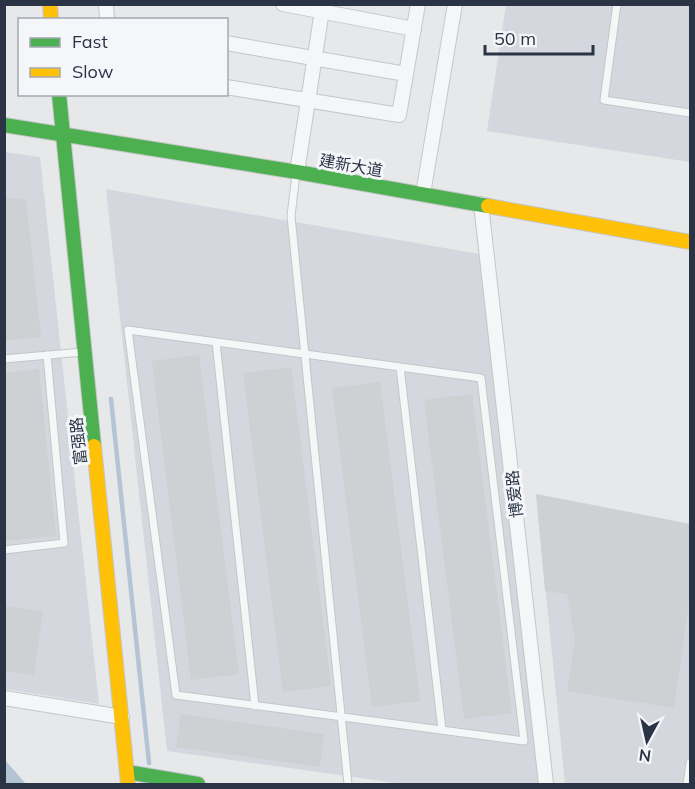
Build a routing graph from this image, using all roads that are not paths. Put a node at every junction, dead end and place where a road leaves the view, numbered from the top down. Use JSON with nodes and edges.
{"nodes":[{"id":1,"x":283,"y":4,"type":"edge"},
{"id":2,"x":418,"y":4,"type":"edge"},
{"id":3,"x":455,"y":4,"type":"edge"},
{"id":4,"x":616,"y":4,"type":"edge"},
{"id":5,"x":322,"y":8,"type":"edge"},
{"id":6,"x":414,"y":29,"type":"junction"},
{"id":7,"x":228,"y":43,"type":"edge"},
{"id":8,"x":315,"y":58,"type":"junction"},
{"id":9,"x":406,"y":74,"type":"junction"},
{"id":10,"x":228,"y":87,"type":"edge"},
{"id":11,"x":59,"y":96,"type":"edge"},
{"id":12,"x":308,"y":100,"type":"junction"},
{"id":13,"x":690,"y":113,"type":"edge"},
{"id":14,"x":4,"y":125,"type":"edge"},
{"id":15,"x":64,"y":134,"type":"junction"},
{"id":16,"x":297,"y":172,"type":"junction"},
{"id":17,"x":423,"y":194,"type":"junction"},
{"id":18,"x":482,"y":204,"type":"junction"},
{"id":19,"x":690,"y":242,"type":"edge"},
{"id":20,"x":216,"y":342,"type":"junction"},
{"id":21,"x":85,"y":352,"type":"junction"},
{"id":22,"x":304,"y":354,"type":"junction"},
{"id":23,"x":47,"y":355,"type":"junction"},
{"id":24,"x":4,"y":359,"type":"edge"},
{"id":25,"x":400,"y":367,"type":"junction"},
{"id":26,"x":4,"y":550,"type":"edge"},
{"id":27,"x":4,"y":698,"type":"edge"},
{"id":28,"x":255,"y":706,"type":"junction"},
{"id":29,"x":122,"y":717,"type":"junction"},
{"id":30,"x":341,"y":717,"type":"junction"},
{"id":31,"x":442,"y":730,"type":"junction"},
{"id":32,"x":690,"y":763,"type":"edge"},
{"id":33,"x":128,"y":778,"type":"edge"},
{"id":34,"x":198,"y":784,"type":"edge"},
{"id":35,"x":348,"y":784,"type":"edge"},
{"id":36,"x":546,"y":784,"type":"edge"},
{"id":37,"x":687,"y":784,"type":"edge"}],
"edges":[{"from":1,"to":5,"type":"street"},
{"from":2,"to":6,"type":"street"},
{"from":3,"to":17,"type":"street"},
{"from":4,"to":13,"type":"lane"},
{"from":5,"to":6,"type":"street"},
{"from":5,"to":8,"type":"street"},
{"from":6,"to":9,"type":"street"},
{"from":7,"to":8,"type":"street"},
{"from":8,"to":9,"type":"street"},
{"from":8,"to":12,"type":"street"},
{"from":9,"to":12,"type":"street"},
{"from":10,"to":12,"type":"street"},
{"from":11,"to":15,"type":"street","name":"富强路"},
{"from":12,"to":16,"type":"street"},
{"from":14,"to":15,"type":"street","name":"建新大道"},
{"from":15,"to":16,"type":"street","name":"建新大道"},
{"from":15,"to":21,"type":"street","name":"富强路"},
{"from":16,"to":17,"type":"street","name":"建新大道"},
{"from":16,"to":22,"type":"lane"},
{"from":17,"to":18,"type":"street","name":"建新大道"},
{"from":18,"to":19,"type":"street","name":"建新大道"},
{"from":18,"to":36,"type":"street","name":"博爱路"},
{"from":20,"to":22,"type":"lane"},
{"from":20,"to":28,"type":"lane"},
{"from":20,"to":28,"type":"lane"},
{"from":21,"to":23,"type":"lane"},
{"from":21,"to":29,"type":"street","name":"富强路"},
{"from":22,"to":25,"type":"lane"},
{"from":22,"to":30,"type":"lane"},
{"from":23,"to":24,"type":"lane"},
{"from":23,"to":26,"type":"lane"},
{"from":25,"to":31,"type":"lane"},
{"from":25,"to":31,"type":"lane"},
{"from":27,"to":29,"type":"street"},
{"from":28,"to":30,"type":"lane"},
{"from":29,"to":33,"type":"street","name":"富强路"},
{"from":30,"to":31,"type":"lane"},
{"from":30,"to":35,"type":"lane"},
{"from":32,"to":37,"type":"lane"},
{"from":33,"to":34,"type":"street"}]}
